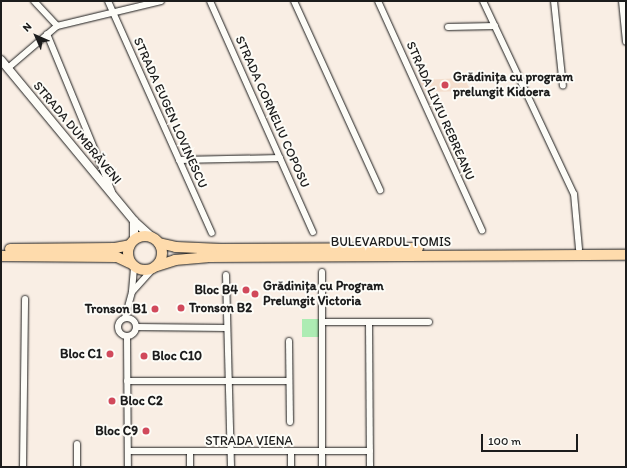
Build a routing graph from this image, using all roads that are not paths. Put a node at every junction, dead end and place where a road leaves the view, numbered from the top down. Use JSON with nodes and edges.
{"nodes":[{"id":1,"x":34,"y":1,"type":"edge"},
{"id":2,"x":108,"y":1,"type":"edge"},
{"id":3,"x":161,"y":1,"type":"edge"},
{"id":4,"x":210,"y":1,"type":"edge"},
{"id":5,"x":294,"y":1,"type":"edge"},
{"id":6,"x":378,"y":1,"type":"edge"},
{"id":7,"x":483,"y":1,"type":"edge"},
{"id":8,"x":554,"y":1,"type":"edge"},
{"id":9,"x":622,"y":1,"type":"edge"},
{"id":10,"x":113,"y":12,"type":"junction"},
{"id":11,"x":57,"y":26,"type":"junction"},
{"id":12,"x":495,"y":26,"type":"junction"},
{"id":13,"x":448,"y":27,"type":"dead end"},
{"id":14,"x":47,"y":34,"type":"junction"},
{"id":15,"x":626,"y":42,"type":"edge"},
{"id":16,"x":1,"y":60,"type":"edge"},
{"id":17,"x":8,"y":68,"type":"junction"},
{"id":18,"x":562,"y":86,"type":"dead end"},
{"id":19,"x":280,"y":158,"type":"junction"},
{"id":20,"x":179,"y":160,"type":"junction"},
{"id":21,"x":380,"y":190,"type":"dead end"},
{"id":22,"x":114,"y":198,"type":"junction"},
{"id":23,"x":134,"y":221,"type":"junction"},
{"id":24,"x":482,"y":230,"type":"dead end"},
{"id":25,"x":313,"y":232,"type":"dead end"},
{"id":26,"x":212,"y":233,"type":"dead end"},
{"id":27,"x":156,"y":240,"type":"junction"},
{"id":28,"x":132,"y":242,"type":"junction"},
{"id":29,"x":626,"y":248,"type":"edge"},
{"id":30,"x":1,"y":249,"type":"edge"},
{"id":31,"x":579,"y":249,"type":"junction"},
{"id":32,"x":626,"y":255,"type":"edge"},
{"id":33,"x":1,"y":256,"type":"edge"},
{"id":34,"x":132,"y":265,"type":"junction"},
{"id":35,"x":155,"y":267,"type":"junction"},
{"id":36,"x":322,"y":272,"type":"dead end"},
{"id":37,"x":226,"y":275,"type":"dead end"},
{"id":38,"x":132,"y":292,"type":"junction"},
{"id":39,"x":25,"y":299,"type":"dead end"},
{"id":40,"x":125,"y":318,"type":"junction"},
{"id":41,"x":322,"y":322,"type":"junction"},
{"id":42,"x":369,"y":322,"type":"junction"},
{"id":43,"x":429,"y":322,"type":"dead end"},
{"id":44,"x":136,"y":327,"type":"junction"},
{"id":45,"x":227,"y":328,"type":"junction"},
{"id":46,"x":127,"y":337,"type":"junction"},
{"id":47,"x":289,"y":340,"type":"dead end"},
{"id":48,"x":127,"y":381,"type":"junction"},
{"id":49,"x":290,"y":381,"type":"junction"},
{"id":50,"x":229,"y":382,"type":"junction"},
{"id":51,"x":290,"y":422,"type":"dead end"},
{"id":52,"x":77,"y":444,"type":"dead end"},
{"id":53,"x":128,"y":451,"type":"junction"},
{"id":54,"x":190,"y":452,"type":"junction"},
{"id":55,"x":230,"y":452,"type":"junction"},
{"id":56,"x":291,"y":452,"type":"junction"},
{"id":57,"x":322,"y":452,"type":"junction"},
{"id":58,"x":370,"y":452,"type":"junction"},
{"id":59,"x":23,"y":467,"type":"edge"},
{"id":60,"x":77,"y":467,"type":"edge"},
{"id":61,"x":128,"y":467,"type":"edge"},
{"id":62,"x":190,"y":467,"type":"edge"},
{"id":63,"x":230,"y":467,"type":"edge"},
{"id":64,"x":291,"y":467,"type":"edge"},
{"id":65,"x":322,"y":467,"type":"edge"},
{"id":66,"x":370,"y":467,"type":"edge"}],
"edges":[{"from":1,"to":11,"type":"street"},
{"from":2,"to":10,"type":"street","name":"STRADA EUGEN LOVINESCU"},
{"from":3,"to":10,"type":"street"},
{"from":4,"to":19,"type":"street","name":"STRADA CORNELIU COPOSU"},
{"from":5,"to":21,"type":"street"},
{"from":6,"to":24,"type":"street","name":"STRADA LIVIU REBREANU"},
{"from":7,"to":12,"type":"street"},
{"from":8,"to":18,"type":"street"},
{"from":9,"to":15,"type":"street"},
{"from":10,"to":11,"type":"street"},
{"from":10,"to":20,"type":"street","name":"STRADA EUGEN LOVINESCU"},
{"from":11,"to":14,"type":"street"},
{"from":12,"to":13,"type":"street"},
{"from":12,"to":31,"type":"street"},
{"from":14,"to":17,"type":"street"},
{"from":14,"to":22,"type":"street"},
{"from":16,"to":17,"type":"street","name":"STRADA DUMBRĂVENI"},
{"from":17,"to":22,"type":"street","name":"STRADA DUMBRĂVENI"},
{"from":19,"to":20,"type":"street"},
{"from":19,"to":25,"type":"street","name":"STRADA CORNELIU COPOSU"},
{"from":20,"to":26,"type":"street","name":"STRADA EUGEN LOVINESCU"},
{"from":22,"to":23,"type":"street","name":"STRADA DUMBRĂVENI"},
{"from":23,"to":27,"type":"street","name":"STRADA DUMBRĂVENI"},
{"from":23,"to":28,"type":"street"},
{"from":27,"to":28,"type":"main road"},
{"from":27,"to":31,"type":"main road","name":"BULEVARDUL TOMIS"},
{"from":27,"to":35,"type":"main road"},
{"from":28,"to":30,"type":"main road"},
{"from":28,"to":34,"type":"main road"},
{"from":29,"to":31,"type":"main road","name":"BULEVARDUL TOMIS"},
{"from":32,"to":35,"type":"main road","name":"BULEVARDUL TOMIS"},
{"from":33,"to":34,"type":"main road"},
{"from":34,"to":35,"type":"main road"},
{"from":34,"to":38,"type":"street"},
{"from":35,"to":38,"type":"street"},
{"from":36,"to":41,"type":"street"},
{"from":37,"to":45,"type":"street"},
{"from":38,"to":40,"type":"street"},
{"from":39,"to":59,"type":"street"},
{"from":40,"to":44,"type":"street"},
{"from":40,"to":46,"type":"street"},
{"from":41,"to":42,"type":"street"},
{"from":41,"to":57,"type":"street"},
{"from":42,"to":43,"type":"street"},
{"from":42,"to":58,"type":"street"},
{"from":44,"to":45,"type":"street"},
{"from":44,"to":46,"type":"street"},
{"from":45,"to":50,"type":"street"},
{"from":46,"to":48,"type":"street"},
{"from":47,"to":49,"type":"street"},
{"from":48,"to":50,"type":"street"},
{"from":48,"to":53,"type":"street"},
{"from":49,"to":50,"type":"street"},
{"from":49,"to":51,"type":"street"},
{"from":50,"to":55,"type":"street"},
{"from":52,"to":60,"type":"street"},
{"from":53,"to":54,"type":"street","name":"STRADA VIENA"},
{"from":53,"to":61,"type":"street"},
{"from":54,"to":55,"type":"street","name":"STRADA VIENA"},
{"from":54,"to":62,"type":"street"},
{"from":55,"to":56,"type":"street","name":"STRADA VIENA"},
{"from":55,"to":63,"type":"street"},
{"from":56,"to":57,"type":"street","name":"STRADA VIENA"},
{"from":56,"to":64,"type":"street"},
{"from":57,"to":58,"type":"street","name":"STRADA VIENA"},
{"from":57,"to":65,"type":"street"},
{"from":58,"to":66,"type":"street"}]}
